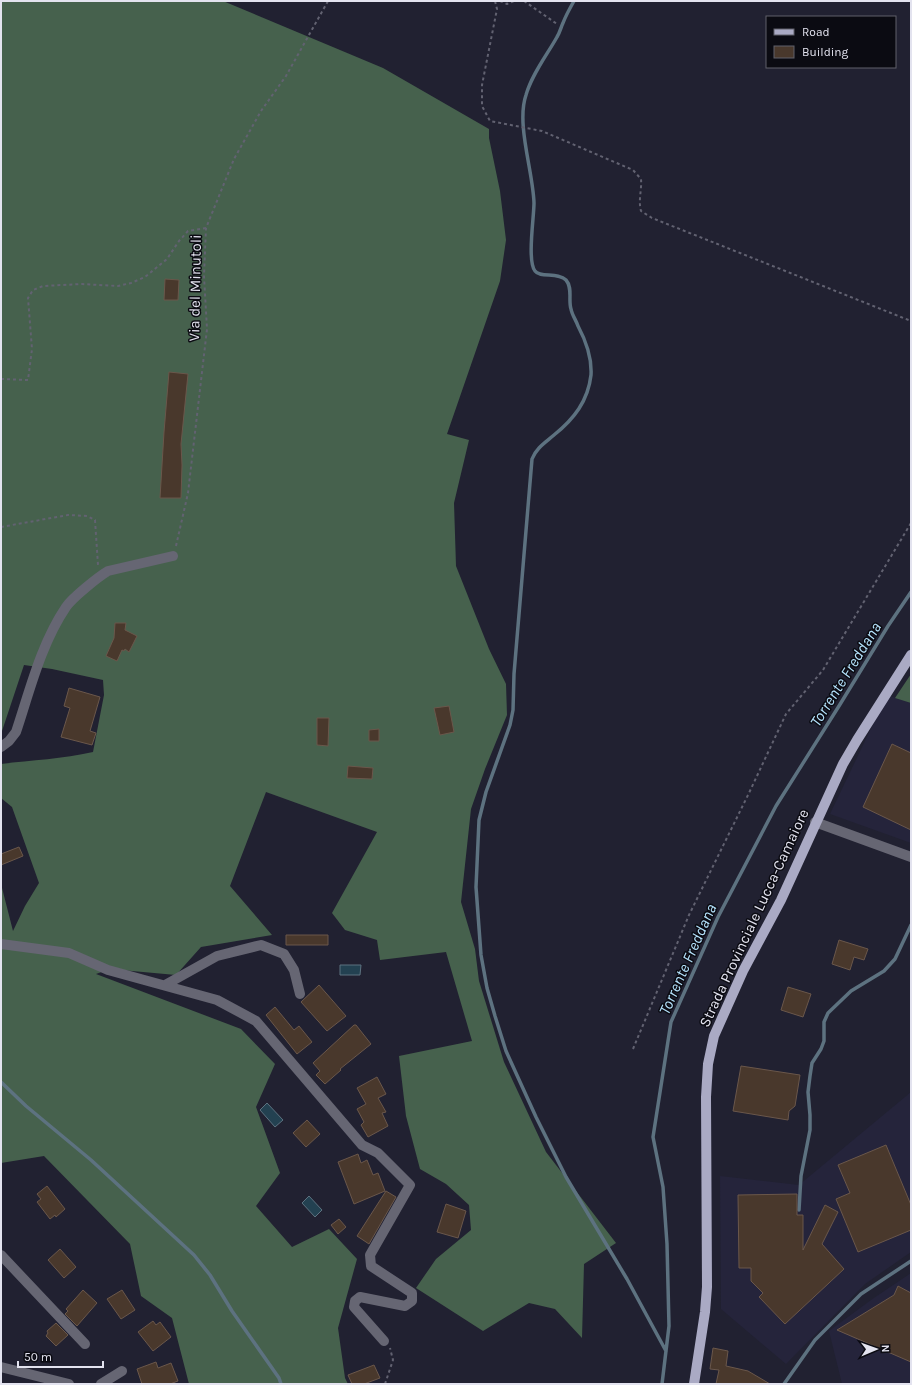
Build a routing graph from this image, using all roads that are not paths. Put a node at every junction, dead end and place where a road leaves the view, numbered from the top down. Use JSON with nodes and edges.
{"nodes":[{"id":1,"x":173,"y":556,"type":"road end"},
{"id":2,"x":911,"y":655,"type":"edge"},
{"id":3,"x":1,"y":747,"type":"edge"},
{"id":4,"x":816,"y":822,"type":"junction"},
{"id":5,"x":911,"y":857,"type":"edge"},
{"id":6,"x":1,"y":944,"type":"edge"},
{"id":7,"x":165,"y":986,"type":"junction"},
{"id":8,"x":300,"y":994,"type":"dead end"},
{"id":9,"x":1,"y":1255,"type":"edge"},
{"id":10,"x":384,"y":1340,"type":"road end"},
{"id":11,"x":85,"y":1344,"type":"dead end"},
{"id":12,"x":1,"y":1367,"type":"edge"},
{"id":13,"x":122,"y":1371,"type":"dead end"},
{"id":14,"x":69,"y":1384,"type":"edge"},
{"id":15,"x":102,"y":1384,"type":"edge"},
{"id":16,"x":694,"y":1384,"type":"edge"}],
"edges":[{"from":1,"to":3,"type":"street"},
{"from":2,"to":4,"type":"main road","name":"Strada Provinciale Lucca-Camaiore"},
{"from":4,"to":5,"type":"street"},
{"from":4,"to":16,"type":"main road","name":"Strada Provinciale Lucca-Camaiore"},
{"from":6,"to":7,"type":"street"},
{"from":7,"to":8,"type":"street"},
{"from":7,"to":10,"type":"street"},
{"from":9,"to":11,"type":"street"},
{"from":12,"to":14,"type":"street"},
{"from":13,"to":15,"type":"street"}]}
